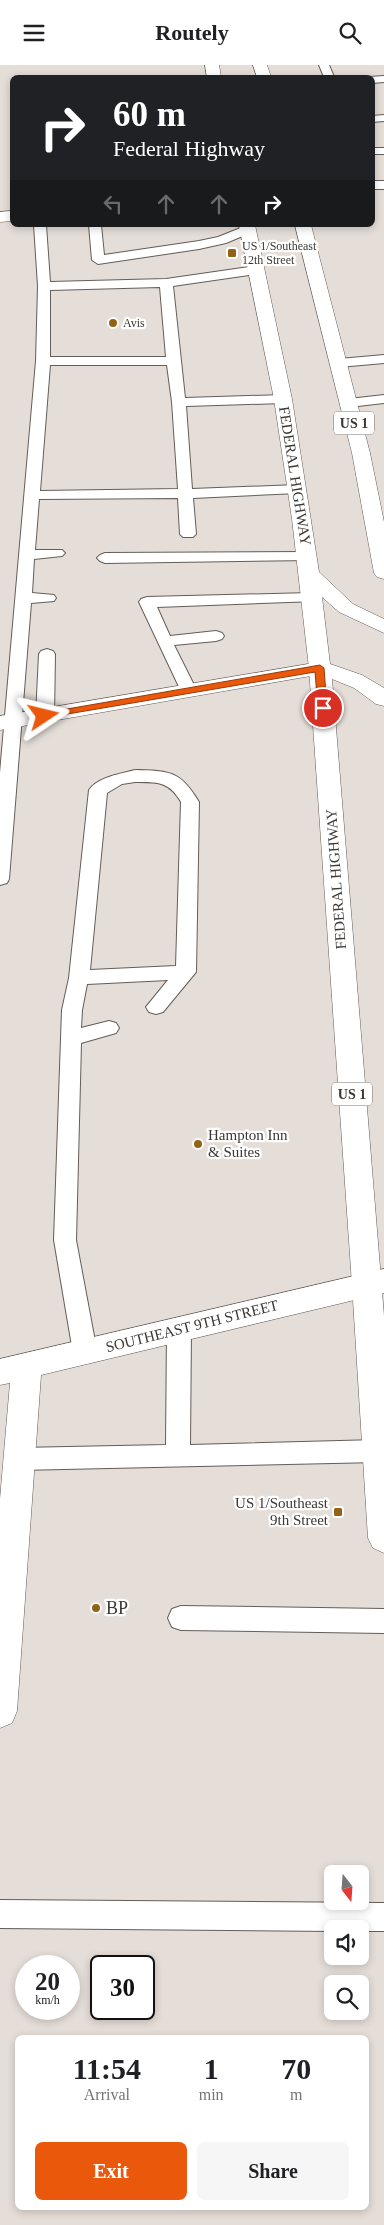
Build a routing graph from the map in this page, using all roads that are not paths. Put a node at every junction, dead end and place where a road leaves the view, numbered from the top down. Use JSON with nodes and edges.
{"nodes":[{"id":1,"x":40,"y":227,"type":"edge"},
{"id":2,"x":95,"y":227,"type":"edge"},
{"id":3,"x":247,"y":227,"type":"edge"},
{"id":4,"x":304,"y":227,"type":"edge"},
{"id":5,"x":256,"y":270,"type":"junction"},
{"id":6,"x":166,"y":283,"type":"junction"},
{"id":7,"x":44,"y":286,"type":"junction"},
{"id":8,"x":384,"y":359,"type":"edge"},
{"id":9,"x":43,"y":361,"type":"junction"},
{"id":10,"x":173,"y":361,"type":"junction"},
{"id":11,"x":339,"y":363,"type":"junction"},
{"id":12,"x":283,"y":399,"type":"junction"},
{"id":13,"x":384,"y":399,"type":"edge"},
{"id":14,"x":179,"y":402,"type":"junction"},
{"id":15,"x":349,"y":403,"type":"junction"},
{"id":16,"x":298,"y":489,"type":"junction"},
{"id":17,"x":185,"y":492,"type":"junction"},
{"id":18,"x":32,"y":495,"type":"junction"},
{"id":19,"x":380,"y":526,"type":"edge"},
{"id":20,"x":188,"y":534,"type":"dead end"},
{"id":21,"x":57,"y":553,"type":"dead end"},
{"id":22,"x":26,"y":555,"type":"junction"},
{"id":23,"x":105,"y":558,"type":"dead end"},
{"id":24,"x":308,"y":565,"type":"junction"},
{"id":25,"x":384,"y":573,"type":"edge"},
{"id":26,"x":23,"y":598,"type":"junction"},
{"id":27,"x":48,"y":598,"type":"dead end"},
{"id":28,"x":311,"y":598,"type":"junction"},
{"id":29,"x":384,"y":627,"type":"edge"},
{"id":30,"x":216,"y":636,"type":"dead end"},
{"id":31,"x":164,"y":641,"type":"junction"},
{"id":32,"x":47,"y":654,"type":"dead end"},
{"id":33,"x":320,"y":668,"type":"junction"},
{"id":34,"x":189,"y":691,"type":"junction"},
{"id":35,"x":384,"y":699,"type":"edge"},
{"id":36,"x":44,"y":716,"type":"junction"},
{"id":37,"x":6,"y":722,"type":"edge"},
{"id":38,"x":0,"y":879,"type":"edge"},
{"id":39,"x":186,"y":972,"type":"junction"},
{"id":40,"x":79,"y":978,"type":"junction"},
{"id":41,"x":156,"y":1007,"type":"dead end"},
{"id":42,"x":109,"y":1027,"type":"dead end"},
{"id":43,"x":70,"y":1039,"type":"junction"},
{"id":44,"x":375,"y":1283,"type":"edge"},
{"id":45,"x":179,"y":1329,"type":"junction"},
{"id":46,"x":85,"y":1352,"type":"junction"},
{"id":47,"x":13,"y":1369,"type":"edge"},
{"id":48,"x":378,"y":1451,"type":"junction"},
{"id":49,"x":178,"y":1455,"type":"junction"},
{"id":50,"x":19,"y":1459,"type":"junction"},
{"id":51,"x":384,"y":1538,"type":"edge"},
{"id":52,"x":181,"y":1618,"type":"dead end"},
{"id":53,"x":384,"y":1621,"type":"edge"},
{"id":54,"x":0,"y":1711,"type":"edge"},
{"id":55,"x":0,"y":1914,"type":"edge"},
{"id":56,"x":384,"y":1917,"type":"edge"}],
"edges":[{"from":1,"to":7,"type":"lane"},
{"from":2,"to":3,"type":"lane"},
{"from":3,"to":5,"type":"main road","name":"FEDERAL HIGHWAY","number":"US 1"},
{"from":4,"to":11,"type":"main road","number":"US 1"},
{"from":5,"to":6,"type":"lane"},
{"from":5,"to":12,"type":"main road","name":"FEDERAL HIGHWAY","number":"US 1"},
{"from":6,"to":7,"type":"lane"},
{"from":6,"to":10,"type":"lane"},
{"from":7,"to":9,"type":"lane"},
{"from":8,"to":11,"type":"lane"},
{"from":9,"to":10,"type":"lane"},
{"from":9,"to":18,"type":"lane"},
{"from":10,"to":14,"type":"lane"},
{"from":11,"to":15,"type":"main road","number":"US 1"},
{"from":12,"to":14,"type":"lane"},
{"from":12,"to":16,"type":"main road","name":"FEDERAL HIGHWAY","number":"US 1"},
{"from":13,"to":15,"type":"lane"},
{"from":14,"to":17,"type":"lane"},
{"from":15,"to":19,"type":"main road","number":"US 1"},
{"from":16,"to":17,"type":"lane"},
{"from":16,"to":24,"type":"main road","name":"FEDERAL HIGHWAY","number":"US 1"},
{"from":17,"to":18,"type":"lane"},
{"from":17,"to":20,"type":"lane"},
{"from":18,"to":22,"type":"lane"},
{"from":19,"to":25,"type":"main road","number":"US 1"},
{"from":21,"to":22,"type":"lane"},
{"from":22,"to":26,"type":"lane"},
{"from":23,"to":24,"type":"lane"},
{"from":24,"to":28,"type":"main road","name":"FEDERAL HIGHWAY","number":"US 1"},
{"from":24,"to":29,"type":"main road"},
{"from":26,"to":27,"type":"lane"},
{"from":26,"to":37,"type":"lane"},
{"from":28,"to":31,"type":"lane"},
{"from":28,"to":33,"type":"main road","name":"FEDERAL HIGHWAY","number":"US 1"},
{"from":30,"to":31,"type":"lane"},
{"from":31,"to":34,"type":"lane"},
{"from":32,"to":36,"type":"lane"},
{"from":33,"to":34,"type":"main road"},
{"from":33,"to":35,"type":"main road"},
{"from":33,"to":44,"type":"main road","name":"FEDERAL HIGHWAY","number":"US 1"},
{"from":34,"to":36,"type":"main road"},
{"from":36,"to":37,"type":"main road"},
{"from":37,"to":38,"type":"lane"},
{"from":39,"to":40,"type":"lane"},
{"from":39,"to":40,"type":"lane"},
{"from":39,"to":41,"type":"lane"},
{"from":40,"to":43,"type":"lane"},
{"from":42,"to":43,"type":"lane"},
{"from":43,"to":46,"type":"lane"},
{"from":44,"to":45,"type":"main road","name":"SOUTHEAST 9TH STREET"},
{"from":44,"to":48,"type":"main road","name":"FEDERAL HIGHWAY","number":"US 1"},
{"from":45,"to":46,"type":"main road","name":"SOUTHEAST 9TH STREET"},
{"from":45,"to":49,"type":"lane"},
{"from":46,"to":47,"type":"main road","name":"SOUTHEAST 9TH STREET"},
{"from":47,"to":50,"type":"main road"},
{"from":48,"to":49,"type":"lane"},
{"from":48,"to":51,"type":"main road","name":"FEDERAL HIGHWAY","number":"US 1"},
{"from":49,"to":50,"type":"lane"},
{"from":50,"to":54,"type":"main road"},
{"from":52,"to":53,"type":"lane"},
{"from":55,"to":56,"type":"lane"}]}
